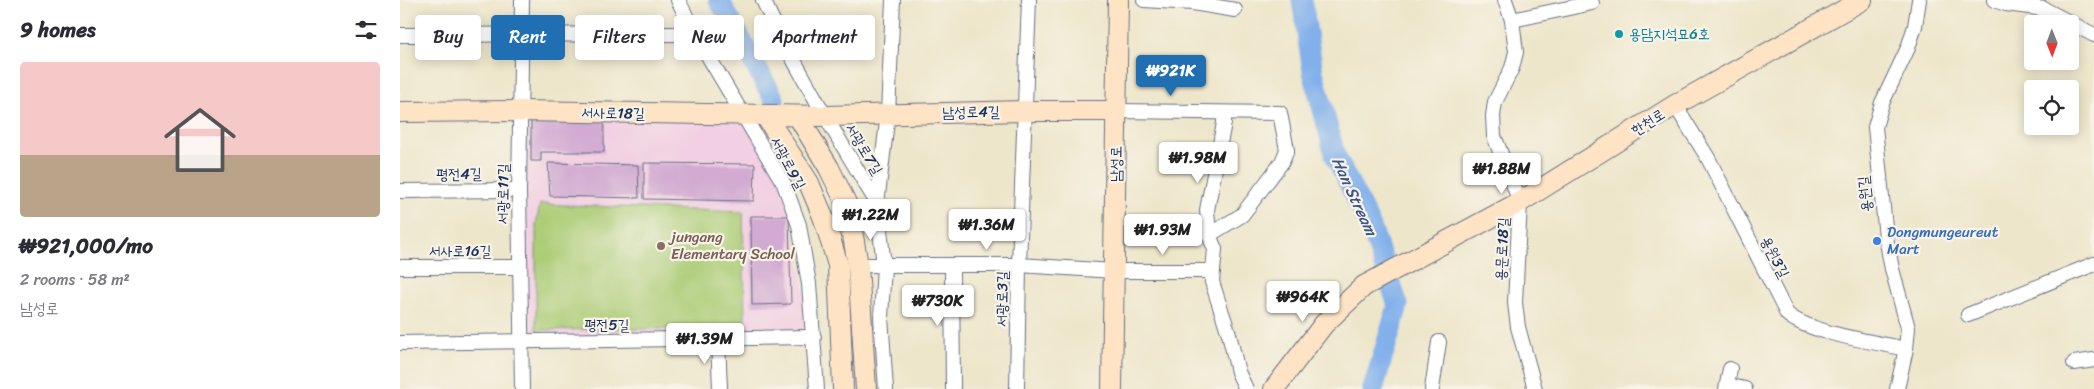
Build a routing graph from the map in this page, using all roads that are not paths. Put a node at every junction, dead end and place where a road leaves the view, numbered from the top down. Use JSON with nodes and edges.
{"nodes":[{"id":1,"x":522,"y":0,"type":"edge"},
{"id":2,"x":678,"y":0,"type":"edge"},
{"id":3,"x":763,"y":0,"type":"edge"},
{"id":4,"x":892,"y":0,"type":"edge"},
{"id":5,"x":1029,"y":0,"type":"edge"},
{"id":6,"x":1118,"y":0,"type":"edge"},
{"id":7,"x":1144,"y":0,"type":"edge"},
{"id":8,"x":1505,"y":0,"type":"edge"},
{"id":9,"x":1920,"y":0,"type":"edge"},
{"id":10,"x":1994,"y":0,"type":"edge"},
{"id":11,"x":1853,"y":2,"type":"edge"},
{"id":12,"x":1592,"y":3,"type":"dead end"},
{"id":13,"x":1235,"y":10,"type":"dead end"},
{"id":14,"x":522,"y":15,"type":"edge"},
{"id":15,"x":686,"y":15,"type":"edge"},
{"id":16,"x":1512,"y":20,"type":"junction"},
{"id":17,"x":491,"y":34,"type":"edge"},
{"id":18,"x":565,"y":34,"type":"edge"},
{"id":19,"x":674,"y":34,"type":"edge"},
{"id":20,"x":400,"y":35,"type":"edge"},
{"id":21,"x":2094,"y":35,"type":"edge"},
{"id":22,"x":522,"y":60,"type":"edge"},
{"id":23,"x":710,"y":60,"type":"edge"},
{"id":24,"x":1675,"y":105,"type":"junction"},
{"id":25,"x":1116,"y":110,"type":"junction"},
{"id":26,"x":521,"y":111,"type":"junction"},
{"id":27,"x":1025,"y":111,"type":"junction"},
{"id":28,"x":400,"y":112,"type":"edge"},
{"id":29,"x":1224,"y":113,"type":"junction"},
{"id":30,"x":888,"y":114,"type":"junction"},
{"id":31,"x":742,"y":115,"type":"junction"},
{"id":32,"x":765,"y":115,"type":"junction"},
{"id":33,"x":798,"y":116,"type":"junction"},
{"id":34,"x":825,"y":116,"type":"junction"},
{"id":35,"x":519,"y":190,"type":"junction"},
{"id":36,"x":400,"y":191,"type":"edge"},
{"id":37,"x":1520,"y":202,"type":"junction"},
{"id":38,"x":878,"y":203,"type":"junction"},
{"id":39,"x":1210,"y":235,"type":"junction"},
{"id":40,"x":2094,"y":264,"type":"edge"},
{"id":41,"x":858,"y":265,"type":"junction"},
{"id":42,"x":952,"y":265,"type":"junction"},
{"id":43,"x":1019,"y":265,"type":"junction"},
{"id":44,"x":884,"y":266,"type":"junction"},
{"id":45,"x":400,"y":267,"type":"edge"},
{"id":46,"x":519,"y":267,"type":"junction"},
{"id":47,"x":1114,"y":270,"type":"junction"},
{"id":48,"x":1213,"y":271,"type":"junction"},
{"id":49,"x":1968,"y":315,"type":"dead end"},
{"id":50,"x":814,"y":337,"type":"junction"},
{"id":51,"x":718,"y":340,"type":"junction"},
{"id":52,"x":522,"y":342,"type":"junction"},
{"id":53,"x":1439,"y":342,"type":"dead end"},
{"id":54,"x":400,"y":343,"type":"edge"},
{"id":55,"x":1906,"y":349,"type":"junction"},
{"id":56,"x":2094,"y":360,"type":"edge"},
{"id":57,"x":2074,"y":363,"type":"dead end"},
{"id":58,"x":1730,"y":369,"type":"dead end"},
{"id":59,"x":1726,"y":387,"type":"edge"},
{"id":60,"x":522,"y":389,"type":"edge"},
{"id":61,"x":720,"y":389,"type":"edge"},
{"id":62,"x":817,"y":389,"type":"edge"},
{"id":63,"x":842,"y":389,"type":"edge"},
{"id":64,"x":866,"y":389,"type":"edge"},
{"id":65,"x":886,"y":389,"type":"edge"},
{"id":66,"x":953,"y":389,"type":"edge"},
{"id":67,"x":1017,"y":389,"type":"edge"},
{"id":68,"x":1112,"y":389,"type":"edge"},
{"id":69,"x":1246,"y":389,"type":"edge"},
{"id":70,"x":1274,"y":389,"type":"edge"},
{"id":71,"x":1432,"y":389,"type":"edge"},
{"id":72,"x":1534,"y":389,"type":"edge"},
{"id":73,"x":1745,"y":389,"type":"edge"},
{"id":74,"x":1897,"y":389,"type":"edge"}],
"edges":[{"from":1,"to":14,"type":"street","name":"서광로11길"},
{"from":2,"to":15,"type":"street","name":"서광로9길"},
{"from":3,"to":34,"type":"street","name":"서광로7길"},
{"from":4,"to":30,"type":"street"},
{"from":5,"to":27,"type":"street","name":"서광로3길"},
{"from":6,"to":25,"type":"street","name":"남성로"},
{"from":7,"to":13,"type":"street"},
{"from":8,"to":16,"type":"street","name":"용문로18길"},
{"from":9,"to":55,"type":"street","name":"용원길"},
{"from":10,"to":21,"type":"street"},
{"from":11,"to":24,"type":"street","name":"한천로"},
{"from":12,"to":16,"type":"street"},
{"from":16,"to":37,"type":"street","name":"용문로18길"},
{"from":17,"to":20,"type":"street"},
{"from":18,"to":19,"type":"street"},
{"from":22,"to":26,"type":"street","name":"서광로11길"},
{"from":23,"to":31,"type":"street","name":"서광로9길"},
{"from":24,"to":37,"type":"street","name":"한천로"},
{"from":24,"to":55,"type":"street","name":"용원3길"},
{"from":25,"to":27,"type":"street","name":"남성로4길"},
{"from":25,"to":29,"type":"street"},
{"from":25,"to":47,"type":"street","name":"남성로"},
{"from":26,"to":28,"type":"street","name":"서사로18길"},
{"from":26,"to":31,"type":"street","name":"서사로18길"},
{"from":26,"to":35,"type":"street","name":"서광로11길"},
{"from":27,"to":30,"type":"street","name":"남성로4길"},
{"from":27,"to":43,"type":"street","name":"서광로3길"},
{"from":29,"to":39,"type":"street"},
{"from":29,"to":39,"type":"street"},
{"from":30,"to":34,"type":"street","name":"남성로4길"},
{"from":30,"to":38,"type":"street"},
{"from":31,"to":32,"type":"street","name":"서사로18길"},
{"from":31,"to":50,"type":"street","name":"서광로9길"},
{"from":32,"to":33,"type":"street","name":"서사로18길"},
{"from":32,"to":63,"type":"street"},
{"from":33,"to":34,"type":"street","name":"서사로18길"},
{"from":33,"to":41,"type":"street"},
{"from":34,"to":38,"type":"street","name":"서광로7길"},
{"from":35,"to":36,"type":"street","name":"평전4길"},
{"from":35,"to":46,"type":"street","name":"서광로11길"},
{"from":37,"to":70,"type":"street","name":"한천로"},
{"from":37,"to":72,"type":"street","name":"용문로18길"},
{"from":38,"to":44,"type":"street","name":"서광로7길"},
{"from":39,"to":48,"type":"street"},
{"from":40,"to":49,"type":"street"},
{"from":41,"to":44,"type":"street"},
{"from":41,"to":64,"type":"street"},
{"from":42,"to":43,"type":"street"},
{"from":42,"to":44,"type":"street"},
{"from":42,"to":66,"type":"street"},
{"from":43,"to":47,"type":"street"},
{"from":43,"to":67,"type":"street","name":"서광로3길"},
{"from":44,"to":65,"type":"street","name":"서광로7길"},
{"from":45,"to":46,"type":"street","name":"서사로16길"},
{"from":46,"to":52,"type":"street","name":"서광로11길"},
{"from":47,"to":48,"type":"street"},
{"from":47,"to":68,"type":"street","name":"남성로"},
{"from":48,"to":69,"type":"street"},
{"from":50,"to":51,"type":"street","name":"평전5길"},
{"from":50,"to":62,"type":"street","name":"서광로9길"},
{"from":51,"to":52,"type":"street","name":"평전5길"},
{"from":51,"to":61,"type":"street"},
{"from":52,"to":54,"type":"street","name":"평전5길"},
{"from":52,"to":60,"type":"street","name":"서광로11길"},
{"from":53,"to":71,"type":"street"},
{"from":55,"to":74,"type":"street","name":"용원길"},
{"from":56,"to":57,"type":"street"},
{"from":58,"to":59,"type":"street"},
{"from":59,"to":73,"type":"street"}]}
